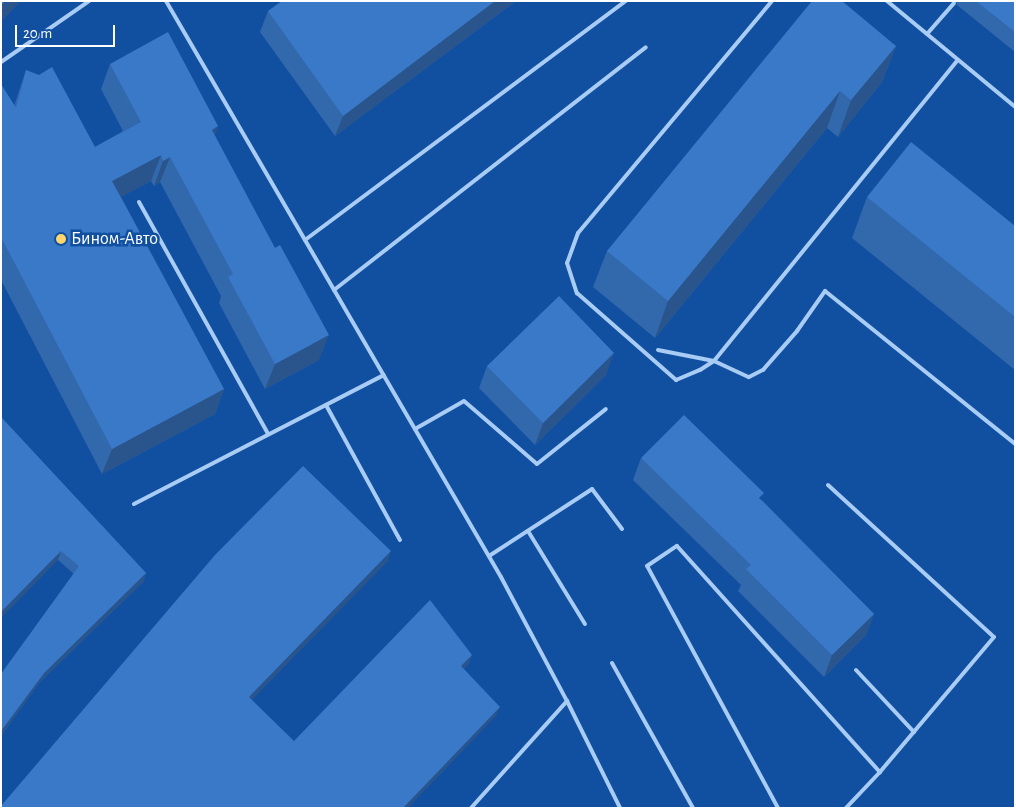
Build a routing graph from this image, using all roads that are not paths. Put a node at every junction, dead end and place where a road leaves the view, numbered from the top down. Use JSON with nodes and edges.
{"nodes":[{"id":1,"x":90,"y":1,"type":"edge"},
{"id":2,"x":166,"y":1,"type":"edge"},
{"id":3,"x":626,"y":1,"type":"edge"},
{"id":4,"x":772,"y":1,"type":"edge"},
{"id":5,"x":887,"y":1,"type":"edge"},
{"id":6,"x":954,"y":3,"type":"dead end"},
{"id":7,"x":927,"y":34,"type":"junction"},
{"id":8,"x":646,"y":47,"type":"dead end"},
{"id":9,"x":958,"y":60,"type":"junction"},
{"id":10,"x":1,"y":62,"type":"edge"},
{"id":11,"x":1015,"y":107,"type":"edge"},
{"id":12,"x":139,"y":202,"type":"dead end"},
{"id":13,"x":305,"y":240,"type":"junction"},
{"id":14,"x":334,"y":290,"type":"junction"},
{"id":15,"x":658,"y":350,"type":"dead end"},
{"id":16,"x":714,"y":361,"type":"junction"},
{"id":17,"x":384,"y":375,"type":"junction"},
{"id":18,"x":326,"y":405,"type":"junction"},
{"id":19,"x":606,"y":410,"type":"dead end"},
{"id":20,"x":415,"y":429,"type":"junction"},
{"id":21,"x":268,"y":434,"type":"junction"},
{"id":22,"x":1015,"y":444,"type":"edge"},
{"id":23,"x":828,"y":485,"type":"dead end"},
{"id":24,"x":134,"y":504,"type":"dead end"},
{"id":25,"x":622,"y":529,"type":"dead end"},
{"id":26,"x":528,"y":531,"type":"junction"},
{"id":27,"x":400,"y":540,"type":"dead end"},
{"id":28,"x":489,"y":556,"type":"junction"},
{"id":29,"x":585,"y":624,"type":"dead end"},
{"id":30,"x":612,"y":663,"type":"dead end"},
{"id":31,"x":856,"y":670,"type":"dead end"},
{"id":32,"x":567,"y":701,"type":"junction"},
{"id":33,"x":914,"y":732,"type":"junction"},
{"id":34,"x":880,"y":772,"type":"junction"},
{"id":35,"x":471,"y":808,"type":"edge"},
{"id":36,"x":620,"y":808,"type":"edge"},
{"id":37,"x":693,"y":808,"type":"edge"},
{"id":38,"x":778,"y":808,"type":"edge"},
{"id":39,"x":846,"y":808,"type":"edge"}],
"edges":[{"from":1,"to":10,"type":"lane"},
{"from":2,"to":13,"type":"lane"},
{"from":3,"to":13,"type":"lane"},
{"from":4,"to":16,"type":"lane"},
{"from":5,"to":7,"type":"lane"},
{"from":6,"to":7,"type":"lane"},
{"from":7,"to":9,"type":"lane"},
{"from":8,"to":14,"type":"lane"},
{"from":9,"to":11,"type":"lane"},
{"from":9,"to":16,"type":"lane"},
{"from":12,"to":21,"type":"lane"},
{"from":13,"to":14,"type":"lane"},
{"from":14,"to":17,"type":"lane"},
{"from":15,"to":16,"type":"lane"},
{"from":16,"to":22,"type":"lane"},
{"from":17,"to":18,"type":"lane"},
{"from":17,"to":20,"type":"lane"},
{"from":18,"to":21,"type":"lane"},
{"from":18,"to":27,"type":"lane"},
{"from":19,"to":20,"type":"lane"},
{"from":20,"to":28,"type":"lane"},
{"from":21,"to":24,"type":"lane"},
{"from":23,"to":33,"type":"lane"},
{"from":25,"to":26,"type":"lane"},
{"from":26,"to":28,"type":"lane"},
{"from":26,"to":29,"type":"lane"},
{"from":28,"to":32,"type":"lane"},
{"from":30,"to":37,"type":"lane"},
{"from":31,"to":33,"type":"lane"},
{"from":32,"to":35,"type":"lane"},
{"from":32,"to":36,"type":"lane"},
{"from":33,"to":34,"type":"lane"},
{"from":34,"to":38,"type":"lane"},
{"from":34,"to":39,"type":"lane"}]}
